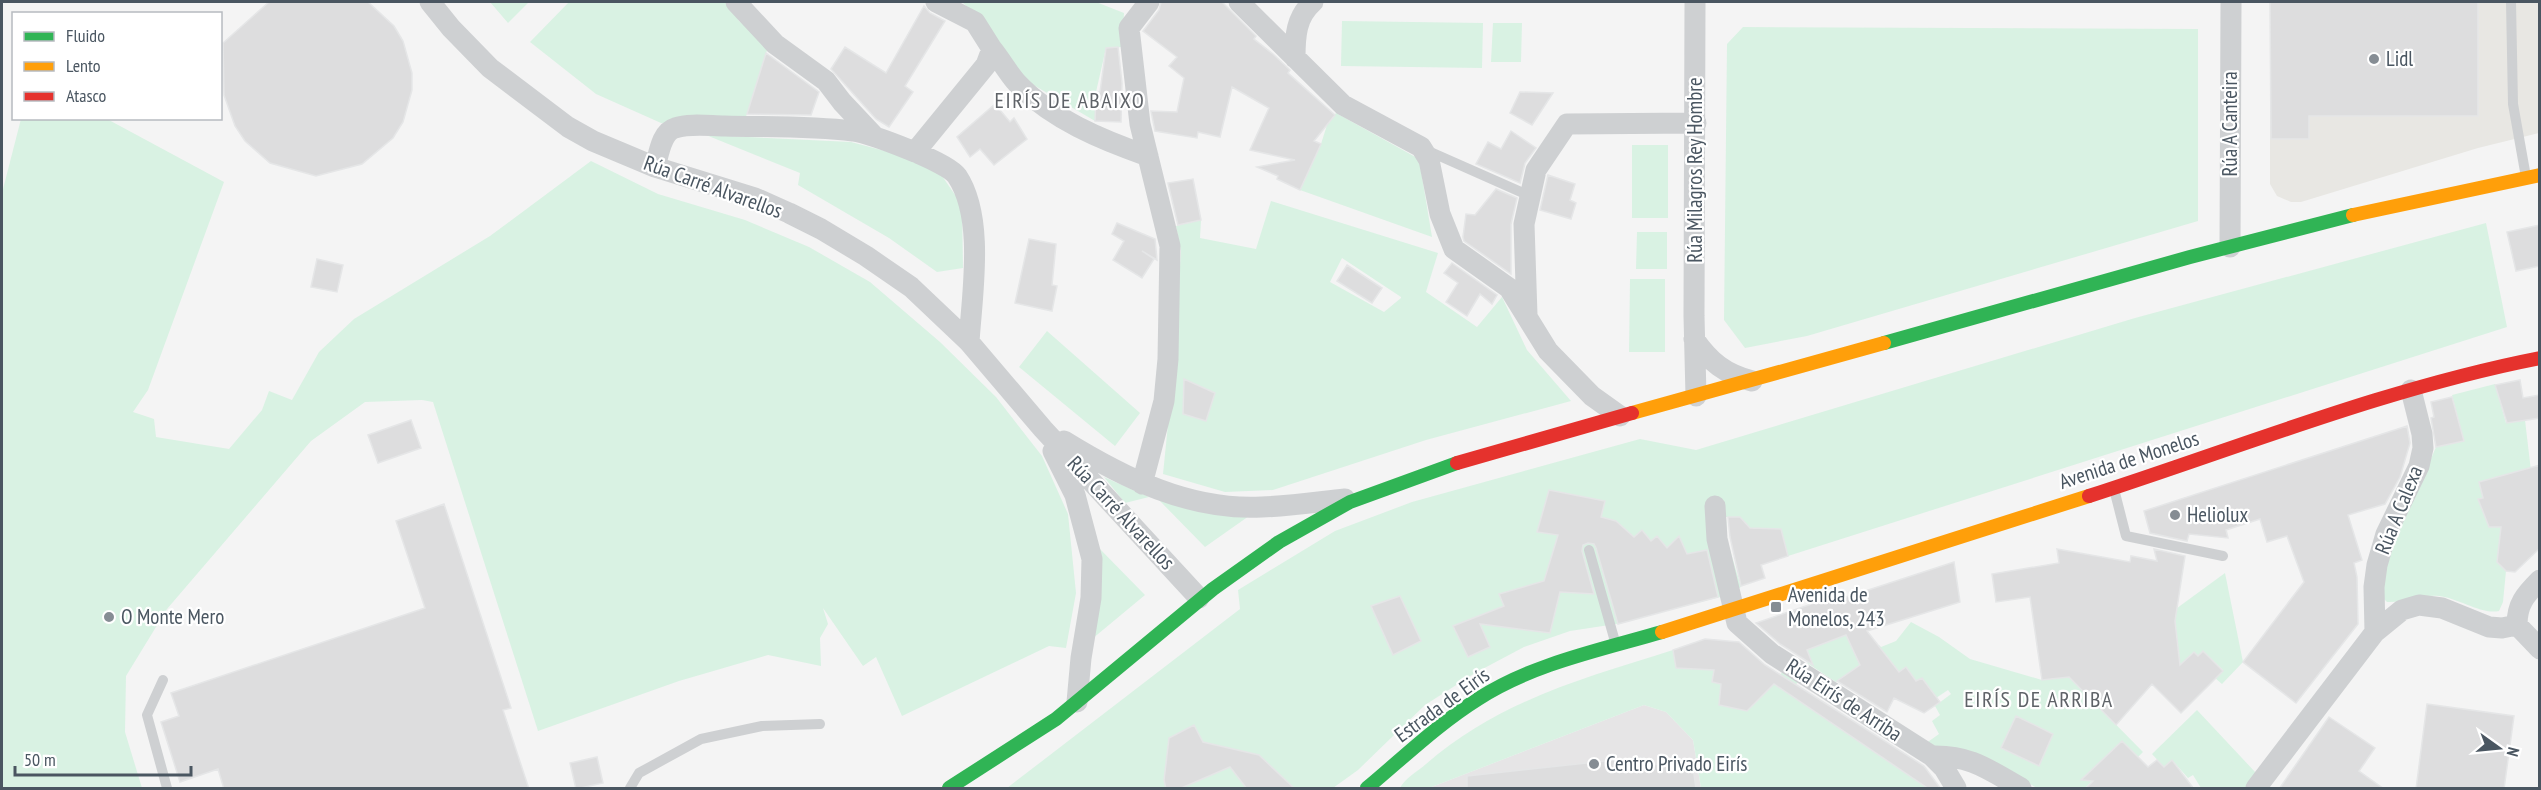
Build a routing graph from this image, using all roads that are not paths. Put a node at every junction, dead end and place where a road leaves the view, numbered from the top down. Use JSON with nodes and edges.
{"nodes":[{"id":1,"x":430,"y":2,"type":"edge"},
{"id":2,"x":736,"y":2,"type":"edge"},
{"id":3,"x":936,"y":2,"type":"edge"},
{"id":4,"x":1149,"y":2,"type":"edge"},
{"id":5,"x":1239,"y":2,"type":"edge"},
{"id":6,"x":1313,"y":2,"type":"edge"},
{"id":7,"x":1695,"y":2,"type":"edge"},
{"id":8,"x":2231,"y":2,"type":"edge"},
{"id":9,"x":2511,"y":2,"type":"edge"},
{"id":10,"x":992,"y":49,"type":"junction"},
{"id":11,"x":1295,"y":58,"type":"junction"},
{"id":12,"x":1696,"y":123,"type":"junction"},
{"id":13,"x":877,"y":139,"type":"junction"},
{"id":14,"x":1420,"y":147,"type":"junction"},
{"id":15,"x":915,"y":152,"type":"junction"},
{"id":16,"x":1148,"y":156,"type":"junction"},
{"id":17,"x":655,"y":167,"type":"junction"},
{"id":18,"x":2533,"y":176,"type":"edge"},
{"id":19,"x":1530,"y":196,"type":"junction"},
{"id":20,"x":2230,"y":247,"type":"junction"},
{"id":21,"x":1527,"y":315,"type":"junction"},
{"id":22,"x":1694,"y":339,"type":"junction"},
{"id":23,"x":969,"y":342,"type":"junction"},
{"id":24,"x":2540,"y":358,"type":"edge"},
{"id":25,"x":1753,"y":381,"type":"junction"},
{"id":26,"x":2411,"y":390,"type":"junction"},
{"id":27,"x":1696,"y":396,"type":"junction"},
{"id":28,"x":1620,"y":416,"type":"junction"},
{"id":29,"x":1042,"y":429,"type":"junction"},
{"id":30,"x":1142,"y":484,"type":"junction"},
{"id":31,"x":2114,"y":488,"type":"junction"},
{"id":32,"x":1357,"y":498,"type":"junction"},
{"id":33,"x":1715,"y":506,"type":"dead end"},
{"id":34,"x":1589,"y":550,"type":"dead end"},
{"id":35,"x":2223,"y":556,"type":"dead end"},
{"id":36,"x":2540,"y":580,"type":"edge"},
{"id":37,"x":1199,"y":598,"type":"junction"},
{"id":38,"x":1734,"y":610,"type":"junction"},
{"id":39,"x":2517,"y":625,"type":"junction"},
{"id":40,"x":2375,"y":632,"type":"junction"},
{"id":41,"x":1617,"y":645,"type":"junction"},
{"id":42,"x":2540,"y":649,"type":"edge"},
{"id":43,"x":163,"y":680,"type":"dead end"},
{"id":44,"x":1077,"y":702,"type":"junction"},
{"id":45,"x":820,"y":724,"type":"dead end"},
{"id":46,"x":1932,"y":756,"type":"junction"},
{"id":47,"x":167,"y":789,"type":"edge"},
{"id":48,"x":630,"y":789,"type":"edge"},
{"id":49,"x":949,"y":789,"type":"edge"},
{"id":50,"x":1367,"y":789,"type":"edge"},
{"id":51,"x":1956,"y":789,"type":"edge"},
{"id":52,"x":2021,"y":789,"type":"edge"},
{"id":53,"x":2256,"y":789,"type":"edge"}],
"edges":[{"from":1,"to":17,"type":"street","name":"Rúa Carré Alvarellos"},
{"from":2,"to":13,"type":"street"},
{"from":3,"to":10,"type":"street"},
{"from":4,"to":16,"type":"street"},
{"from":5,"to":11,"type":"street"},
{"from":6,"to":11,"type":"street"},
{"from":7,"to":12,"type":"street","name":"Rúa Milagros Rey Hombre"},
{"from":8,"to":20,"type":"street","name":"Rúa A Canteira"},
{"from":9,"to":18,"type":"lane"},
{"from":10,"to":15,"type":"street"},
{"from":10,"to":16,"type":"street"},
{"from":11,"to":14,"type":"street"},
{"from":12,"to":19,"type":"street"},
{"from":12,"to":22,"type":"street","name":"Rúa Milagros Rey Hombre"},
{"from":13,"to":15,"type":"street"},
{"from":13,"to":17,"type":"street"},
{"from":14,"to":19,"type":"lane"},
{"from":14,"to":21,"type":"street"},
{"from":15,"to":23,"type":"street"},
{"from":16,"to":30,"type":"street"},
{"from":17,"to":23,"type":"street","name":"Rúa Carré Alvarellos"},
{"from":18,"to":20,"type":"street"},
{"from":19,"to":21,"type":"street"},
{"from":20,"to":25,"type":"street"},
{"from":21,"to":28,"type":"street"},
{"from":22,"to":25,"type":"street"},
{"from":22,"to":27,"type":"street","name":"Rúa Milagros Rey Hombre"},
{"from":23,"to":29,"type":"street","name":"Rúa Carré Alvarellos"},
{"from":24,"to":26,"type":"street","name":"Avenida de Monelos"},
{"from":25,"to":27,"type":"street"},
{"from":26,"to":31,"type":"street","name":"Avenida de Monelos"},
{"from":26,"to":40,"type":"street","name":"Rúa A Calexa"},
{"from":27,"to":28,"type":"street"},
{"from":28,"to":32,"type":"street"},
{"from":29,"to":30,"type":"street","name":"Rúa Carré Alvarellos"},
{"from":29,"to":37,"type":"street","name":"Rúa Carré Alvarellos"},
{"from":29,"to":44,"type":"street"},
{"from":30,"to":32,"type":"street","name":"Rúa Carré Alvarellos"},
{"from":31,"to":35,"type":"lane"},
{"from":31,"to":38,"type":"street","name":"Avenida de Monelos"},
{"from":32,"to":37,"type":"street"},
{"from":33,"to":38,"type":"street"},
{"from":34,"to":41,"type":"lane"},
{"from":36,"to":39,"type":"street"},
{"from":37,"to":44,"type":"street"},
{"from":38,"to":41,"type":"street","name":"Estrada de Eirís"},
{"from":38,"to":46,"type":"street","name":"Rúa Eirís de Arriba"},
{"from":39,"to":40,"type":"street"},
{"from":39,"to":42,"type":"street"},
{"from":40,"to":53,"type":"street"},
{"from":41,"to":50,"type":"street","name":"Estrada de Eirís"},
{"from":43,"to":47,"type":"lane"},
{"from":44,"to":49,"type":"street"},
{"from":45,"to":48,"type":"lane"},
{"from":46,"to":51,"type":"street","name":"Rúa Eirís de Arriba"},
{"from":46,"to":52,"type":"street"}]}
